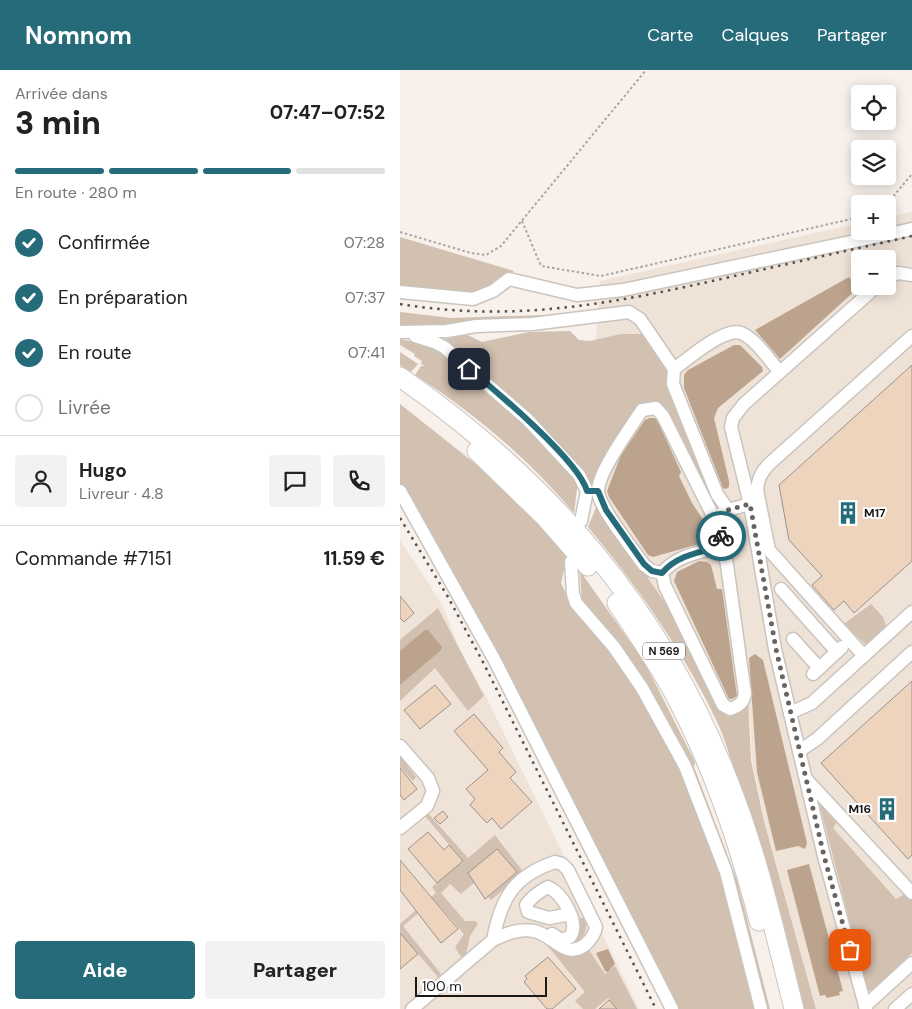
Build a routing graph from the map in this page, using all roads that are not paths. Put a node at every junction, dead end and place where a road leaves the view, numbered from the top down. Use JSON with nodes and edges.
{"nodes":[{"id":1,"x":912,"y":229,"type":"edge"},
{"id":2,"x":896,"y":274,"type":"edge"},
{"id":3,"x":912,"y":275,"type":"edge"},
{"id":4,"x":400,"y":292,"type":"edge"},
{"id":5,"x":867,"y":295,"type":"edge"},
{"id":6,"x":400,"y":332,"type":"edge"},
{"id":7,"x":912,"y":336,"type":"edge"},
{"id":8,"x":674,"y":369,"type":"junction"},
{"id":9,"x":779,"y":371,"type":"junction"},
{"id":10,"x":400,"y":377,"type":"edge"},
{"id":11,"x":400,"y":392,"type":"edge"},
{"id":12,"x":400,"y":491,"type":"edge"},
{"id":13,"x":592,"y":491,"type":"junction"},
{"id":14,"x":750,"y":504,"type":"junction"},
{"id":15,"x":728,"y":510,"type":"junction"},
{"id":16,"x":714,"y":518,"type":"junction"},
{"id":17,"x":581,"y":521,"type":"dead end"},
{"id":18,"x":723,"y":546,"type":"junction"},
{"id":19,"x":571,"y":562,"type":"dead end"},
{"id":20,"x":662,"y":573,"type":"junction"},
{"id":21,"x":781,"y":589,"type":"dead end"},
{"id":22,"x":912,"y":612,"type":"edge"},
{"id":23,"x":793,"y":639,"type":"dead end"},
{"id":24,"x":850,"y":640,"type":"junction"},
{"id":25,"x":837,"y":652,"type":"junction"},
{"id":26,"x":912,"y":652,"type":"edge"},
{"id":27,"x":864,"y":656,"type":"junction"},
{"id":28,"x":790,"y":713,"type":"junction"},
{"id":29,"x":400,"y":746,"type":"edge"},
{"id":30,"x":799,"y":751,"type":"junction"},
{"id":31,"x":806,"y":778,"type":"junction"},
{"id":32,"x":400,"y":828,"type":"edge"},
{"id":33,"x":912,"y":893,"type":"edge"},
{"id":34,"x":570,"y":914,"type":"dead end"},
{"id":35,"x":542,"y":933,"type":"junction"},
{"id":36,"x":493,"y":940,"type":"junction"},
{"id":37,"x":912,"y":963,"type":"edge"},
{"id":38,"x":912,"y":994,"type":"edge"},
{"id":39,"x":865,"y":1008,"type":"edge"},
{"id":40,"x":412,"y":1009,"type":"edge"},
{"id":41,"x":672,"y":1009,"type":"edge"},
{"id":42,"x":761,"y":1009,"type":"edge"},
{"id":43,"x":780,"y":1009,"type":"edge"},
{"id":44,"x":794,"y":1009,"type":"edge"},
{"id":45,"x":895,"y":1009,"type":"edge"}],
"edges":[{"from":1,"to":4,"type":"street"},
{"from":2,"to":3,"type":"street"},
{"from":5,"to":9,"type":"street"},
{"from":6,"to":8,"type":"street"},
{"from":6,"to":13,"type":"street"},
{"from":7,"to":24,"type":"street"},
{"from":8,"to":9,"type":"street"},
{"from":8,"to":15,"type":"street"},
{"from":9,"to":14,"type":"street"},
{"from":10,"to":44,"type":"highway","number":"N 569"},
{"from":11,"to":43,"type":"highway","number":"N 569"},
{"from":12,"to":41,"type":"street"},
{"from":13,"to":16,"type":"street"},
{"from":13,"to":17,"type":"street"},
{"from":13,"to":20,"type":"street"},
{"from":14,"to":15,"type":"street"},
{"from":14,"to":28,"type":"street"},
{"from":15,"to":16,"type":"street"},
{"from":16,"to":18,"type":"street"},
{"from":18,"to":20,"type":"street"},
{"from":18,"to":20,"type":"street"},
{"from":19,"to":42,"type":"street"},
{"from":21,"to":25,"type":"street"},
{"from":22,"to":27,"type":"street"},
{"from":23,"to":25,"type":"street"},
{"from":24,"to":25,"type":"street"},
{"from":24,"to":27,"type":"street"},
{"from":26,"to":30,"type":"street"},
{"from":27,"to":28,"type":"street"},
{"from":28,"to":30,"type":"street"},
{"from":29,"to":32,"type":"street"},
{"from":30,"to":31,"type":"street"},
{"from":31,"to":33,"type":"street"},
{"from":31,"to":39,"type":"street"},
{"from":34,"to":35,"type":"street"},
{"from":35,"to":36,"type":"street"},
{"from":35,"to":36,"type":"street"},
{"from":36,"to":40,"type":"street"},
{"from":37,"to":39,"type":"street"},
{"from":38,"to":45,"type":"street"}]}
